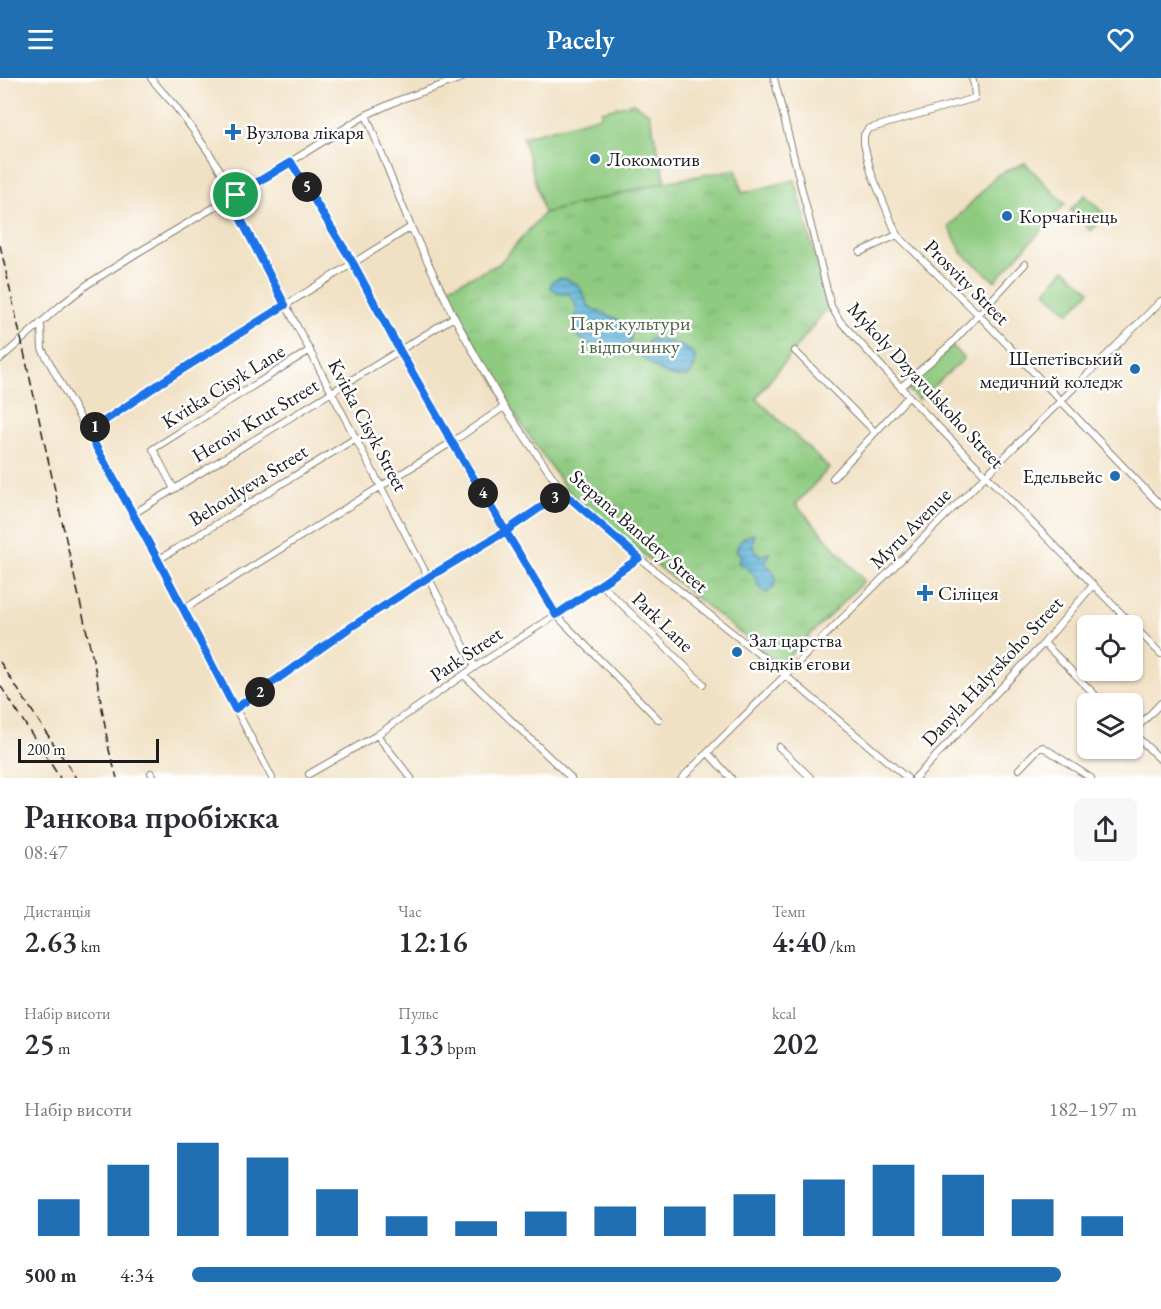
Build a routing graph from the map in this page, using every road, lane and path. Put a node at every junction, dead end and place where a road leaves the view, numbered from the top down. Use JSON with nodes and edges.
{"nodes":[{"id":1,"x":151,"y":78,"type":"edge"},
{"id":2,"x":462,"y":78,"type":"edge"},
{"id":3,"x":774,"y":78,"type":"edge"},
{"id":4,"x":972,"y":78,"type":"edge"},
{"id":5,"x":366,"y":115,"type":"junction"},
{"id":6,"x":291,"y":162,"type":"junction"},
{"id":7,"x":233,"y":196,"type":"junction"},
{"id":8,"x":411,"y":227,"type":"junction"},
{"id":9,"x":897,"y":235,"type":"junction"},
{"id":10,"x":860,"y":252,"type":"dead end"},
{"id":11,"x":353,"y":263,"type":"junction"},
{"id":12,"x":1025,"y":264,"type":"dead end"},
{"id":13,"x":1161,"y":301,"type":"edge"},
{"id":14,"x":285,"y":305,"type":"junction"},
{"id":15,"x":978,"y":314,"type":"junction"},
{"id":16,"x":454,"y":317,"type":"junction"},
{"id":17,"x":41,"y":323,"type":"junction"},
{"id":18,"x":310,"y":350,"type":"junction"},
{"id":19,"x":400,"y":351,"type":"junction"},
{"id":20,"x":795,"y":351,"type":"dead end"},
{"id":21,"x":0,"y":359,"type":"edge"},
{"id":22,"x":901,"y":387,"type":"junction"},
{"id":23,"x":332,"y":392,"type":"junction"},
{"id":24,"x":909,"y":396,"type":"junction"},
{"id":25,"x":1060,"y":402,"type":"junction"},
{"id":26,"x":504,"y":407,"type":"junction"},
{"id":27,"x":88,"y":432,"type":"junction"},
{"id":28,"x":875,"y":432,"type":"junction"},
{"id":29,"x":356,"y":438,"type":"junction"},
{"id":30,"x":452,"y":442,"type":"junction"},
{"id":31,"x":987,"y":475,"type":"junction"},
{"id":32,"x":833,"y":478,"type":"dead end"},
{"id":33,"x":381,"y":486,"type":"junction"},
{"id":34,"x":174,"y":489,"type":"junction"},
{"id":35,"x":563,"y":492,"type":"junction"},
{"id":36,"x":1161,"y":507,"type":"edge"},
{"id":37,"x":133,"y":514,"type":"junction"},
{"id":38,"x":506,"y":531,"type":"junction"},
{"id":39,"x":639,"y":558,"type":"junction"},
{"id":40,"x":158,"y":560,"type":"junction"},
{"id":41,"x":429,"y":577,"type":"junction"},
{"id":42,"x":601,"y":584,"type":"junction"},
{"id":43,"x":1093,"y":585,"type":"junction"},
{"id":44,"x":184,"y":609,"type":"junction"},
{"id":45,"x":556,"y":615,"type":"junction"},
{"id":46,"x":1044,"y":643,"type":"junction"},
{"id":47,"x":1161,"y":654,"type":"edge"},
{"id":48,"x":475,"y":667,"type":"junction"},
{"id":49,"x":464,"y":675,"type":"junction"},
{"id":50,"x":785,"y":675,"type":"junction"},
{"id":51,"x":703,"y":684,"type":"dead end"},
{"id":52,"x":1093,"y":693,"type":"edge"},
{"id":53,"x":1161,"y":703,"type":"edge"},
{"id":54,"x":235,"y":709,"type":"junction"},
{"id":55,"x":659,"y":720,"type":"dead end"},
{"id":56,"x":1143,"y":722,"type":"edge"},
{"id":57,"x":377,"y":735,"type":"junction"},
{"id":58,"x":1143,"y":742,"type":"edge"},
{"id":59,"x":779,"y":747,"type":"dead end"},
{"id":60,"x":708,"y":753,"type":"junction"},
{"id":61,"x":1161,"y":760,"type":"edge"},
{"id":62,"x":1019,"y":769,"type":"dead end"},
{"id":63,"x":309,"y":774,"type":"dead end"},
{"id":64,"x":272,"y":778,"type":"edge"},
{"id":65,"x":411,"y":778,"type":"edge"},
{"id":66,"x":571,"y":778,"type":"edge"},
{"id":67,"x":682,"y":778,"type":"edge"},
{"id":68,"x":731,"y":778,"type":"edge"},
{"id":69,"x":811,"y":778,"type":"edge"},
{"id":70,"x":907,"y":778,"type":"edge"},
{"id":71,"x":915,"y":778,"type":"edge"},
{"id":72,"x":1091,"y":778,"type":"edge"}],
"edges":[{"from":1,"to":7,"type":"street","name":"Kvitka Cisyk Street"},
{"from":2,"to":5,"type":"street"},
{"from":3,"to":22,"type":"street","name":"Mykoly Dzyavulskoho Street"},
{"from":4,"to":9,"type":"street","name":"Prosvity Street"},
{"from":5,"to":6,"type":"street"},
{"from":5,"to":8,"type":"street","name":"Stepana Bandery Street"},
{"from":6,"to":7,"type":"street"},
{"from":6,"to":11,"type":"street"},
{"from":7,"to":14,"type":"street","name":"Kvitka Cisyk Street"},
{"from":7,"to":17,"type":"street"},
{"from":8,"to":11,"type":"street"},
{"from":8,"to":16,"type":"street","name":"Stepana Bandery Street"},
{"from":9,"to":10,"type":"street"},
{"from":9,"to":15,"type":"street","name":"Prosvity Street"},
{"from":11,"to":14,"type":"street"},
{"from":11,"to":19,"type":"street"},
{"from":12,"to":15,"type":"street"},
{"from":13,"to":25,"type":"street","name":"Myru Avenue"},
{"from":14,"to":18,"type":"street","name":"Kvitka Cisyk Street"},
{"from":14,"to":27,"type":"street"},
{"from":15,"to":22,"type":"street"},
{"from":15,"to":25,"type":"street","name":"Prosvity Street"},
{"from":16,"to":19,"type":"street","name":"Heroiv Krut Street"},
{"from":16,"to":26,"type":"street","name":"Stepana Bandery Street"},
{"from":17,"to":21,"type":"street"},
{"from":17,"to":27,"type":"street"},
{"from":18,"to":23,"type":"street","name":"Kvitka Cisyk Street"},
{"from":18,"to":34,"type":"street","name":"Kvitka Cisyk Lane"},
{"from":19,"to":23,"type":"street","name":"Heroiv Krut Street"},
{"from":19,"to":30,"type":"street"},
{"from":20,"to":28,"type":"street"},
{"from":22,"to":24,"type":"street","name":"Mykoly Dzyavulskoho Street"},
{"from":23,"to":29,"type":"street","name":"Kvitka Cisyk Street"},
{"from":23,"to":34,"type":"street","name":"Heroiv Krut Street"},
{"from":24,"to":28,"type":"street"},
{"from":24,"to":31,"type":"street","name":"Mykoly Dzyavulskoho Street"},
{"from":25,"to":31,"type":"street","name":"Myru Avenue"},
{"from":25,"to":36,"type":"street","name":"Prosvity Street"},
{"from":26,"to":30,"type":"street"},
{"from":26,"to":35,"type":"street","name":"Stepana Bandery Street"},
{"from":27,"to":37,"type":"street"},
{"from":28,"to":32,"type":"street"},
{"from":29,"to":33,"type":"street","name":"Kvitka Cisyk Street"},
{"from":29,"to":40,"type":"street","name":"Behoulyeva Street"},
{"from":30,"to":33,"type":"street"},
{"from":30,"to":38,"type":"street"},
{"from":31,"to":43,"type":"street","name":"Mykoly Dzyavulskoho Street"},
{"from":31,"to":50,"type":"street","name":"Myru Avenue"},
{"from":33,"to":41,"type":"street","name":"Kvitka Cisyk Street"},
{"from":33,"to":44,"type":"street"},
{"from":34,"to":37,"type":"street","name":"Heroiv Krut Street"},
{"from":35,"to":38,"type":"street"},
{"from":35,"to":39,"type":"street","name":"Stepana Bandery Street"},
{"from":37,"to":40,"type":"street"},
{"from":38,"to":41,"type":"street"},
{"from":38,"to":45,"type":"street"},
{"from":39,"to":42,"type":"street","name":"Park Street"},
{"from":39,"to":50,"type":"street","name":"Stepana Bandery Street"},
{"from":40,"to":44,"type":"street"},
{"from":41,"to":48,"type":"street","name":"Kvitka Cisyk Street"},
{"from":41,"to":54,"type":"street"},
{"from":42,"to":45,"type":"street","name":"Park Street"},
{"from":42,"to":51,"type":"street","name":"Park Lane"},
{"from":43,"to":46,"type":"street","name":"Danyla Halytskoho Street"},
{"from":43,"to":47,"type":"street","name":"Mykoly Dzyavulskoho Street"},
{"from":44,"to":54,"type":"street"},
{"from":45,"to":48,"type":"street","name":"Park Street"},
{"from":45,"to":55,"type":"street"},
{"from":46,"to":52,"type":"street"},
{"from":46,"to":71,"type":"street","name":"Danyla Halytskoho Street"},
{"from":48,"to":49,"type":"street","name":"Park Street"},
{"from":49,"to":57,"type":"street","name":"Park Street"},
{"from":49,"to":66,"type":"street"},
{"from":50,"to":60,"type":"street","name":"Myru Avenue"},
{"from":50,"to":70,"type":"street","name":"Stepana Bandery Street"},
{"from":53,"to":56,"type":"street"},
{"from":54,"to":64,"type":"street"},
{"from":57,"to":63,"type":"street","name":"Park Street"},
{"from":57,"to":65,"type":"street"},
{"from":58,"to":61,"type":"street"},
{"from":59,"to":69,"type":"street"},
{"from":60,"to":67,"type":"street","name":"Myru Avenue"},
{"from":60,"to":68,"type":"street"},
{"from":62,"to":72,"type":"street"}]}
